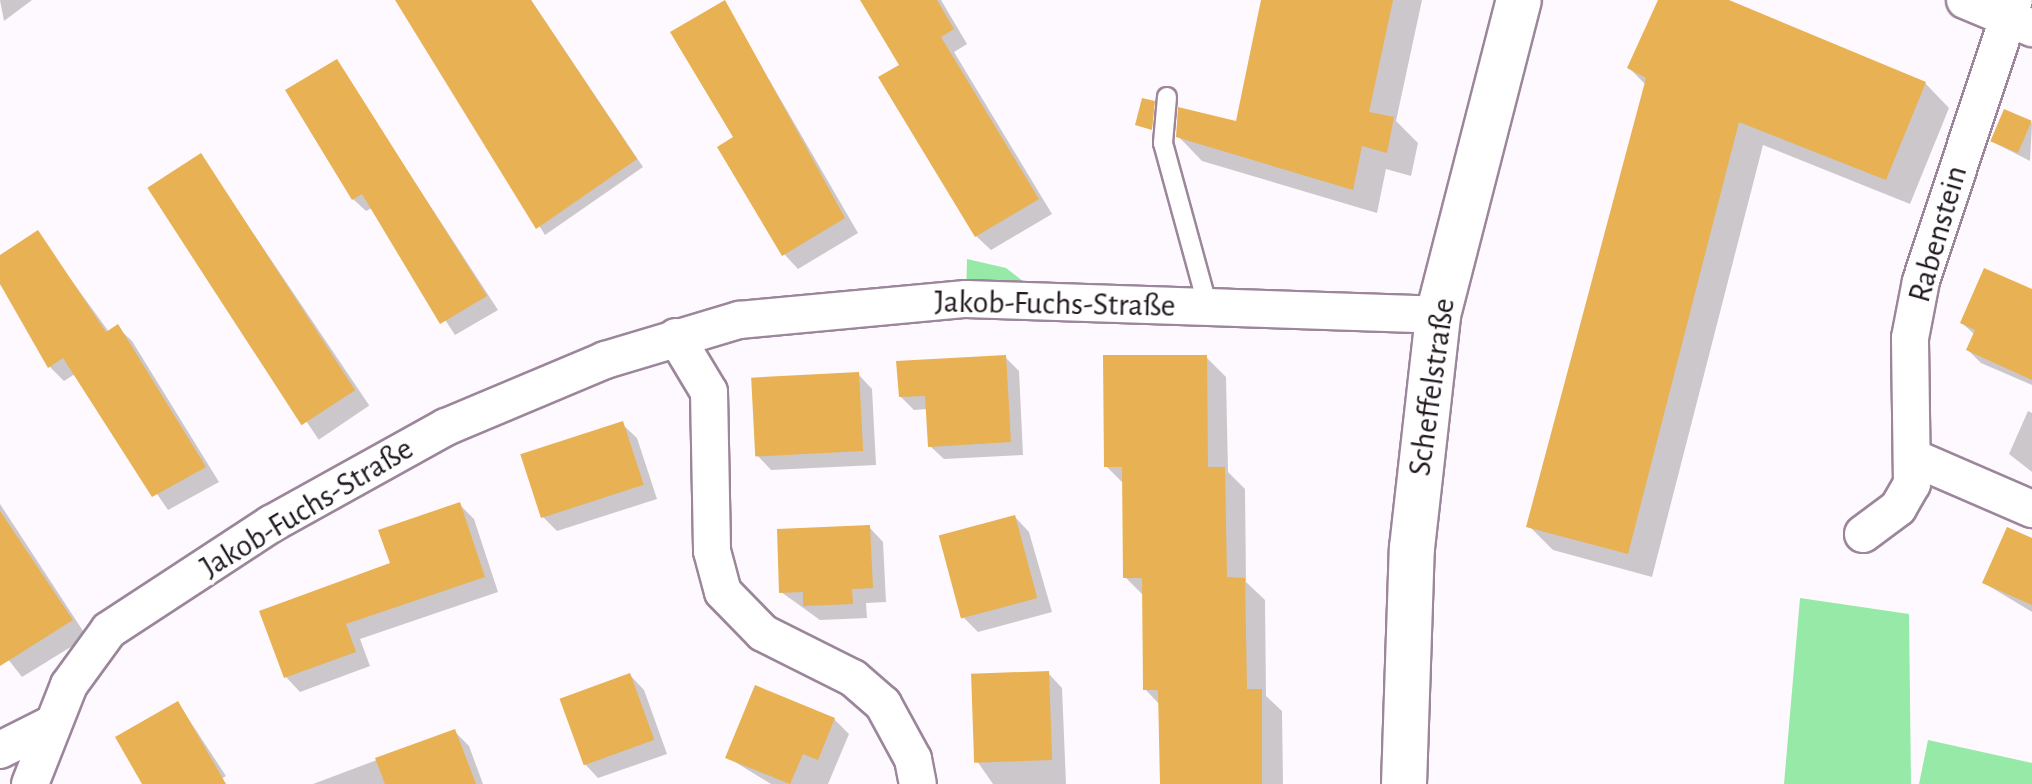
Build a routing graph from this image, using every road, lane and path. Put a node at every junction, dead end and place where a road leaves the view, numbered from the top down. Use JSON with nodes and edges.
{"nodes":[{"id":1,"x":1519,"y":0,"type":"edge"},
{"id":2,"x":1965,"y":0,"type":"edge"},
{"id":3,"x":2018,"y":15,"type":"edge"},
{"id":4,"x":1167,"y":97,"type":"dead end"},
{"id":5,"x":1208,"y":307,"type":"junction"},
{"id":6,"x":1438,"y":315,"type":"junction"},
{"id":7,"x":676,"y":337,"type":"junction"},
{"id":8,"x":1914,"y":458,"type":"junction"},
{"id":9,"x":2032,"y":509,"type":"edge"},
{"id":10,"x":1863,"y":534,"type":"dead end"},
{"id":11,"x":48,"y":726,"type":"junction"},
{"id":12,"x":0,"y":750,"type":"edge"},
{"id":13,"x":30,"y":784,"type":"edge"},
{"id":14,"x":918,"y":784,"type":"edge"},
{"id":15,"x":1404,"y":784,"type":"edge"}],
"edges":[{"from":1,"to":6,"type":"main road","name":"Scheffelstraße"},
{"from":2,"to":3,"type":"street"},
{"from":3,"to":8,"type":"street","name":"Rabenstein"},
{"from":4,"to":5,"type":"lane"},
{"from":5,"to":6,"type":"street","name":"Jakob-Fuchs-Straße"},
{"from":5,"to":7,"type":"street","name":"Jakob-Fuchs-Straße"},
{"from":6,"to":15,"type":"main road","name":"Scheffelstraße"},
{"from":7,"to":11,"type":"street","name":"Jakob-Fuchs-Straße"},
{"from":7,"to":14,"type":"street"},
{"from":8,"to":9,"type":"street"},
{"from":8,"to":10,"type":"street","name":"Rabenstein"},
{"from":11,"to":12,"type":"street"},
{"from":11,"to":13,"type":"street","name":"Jakob-Fuchs-Straße"}]}
